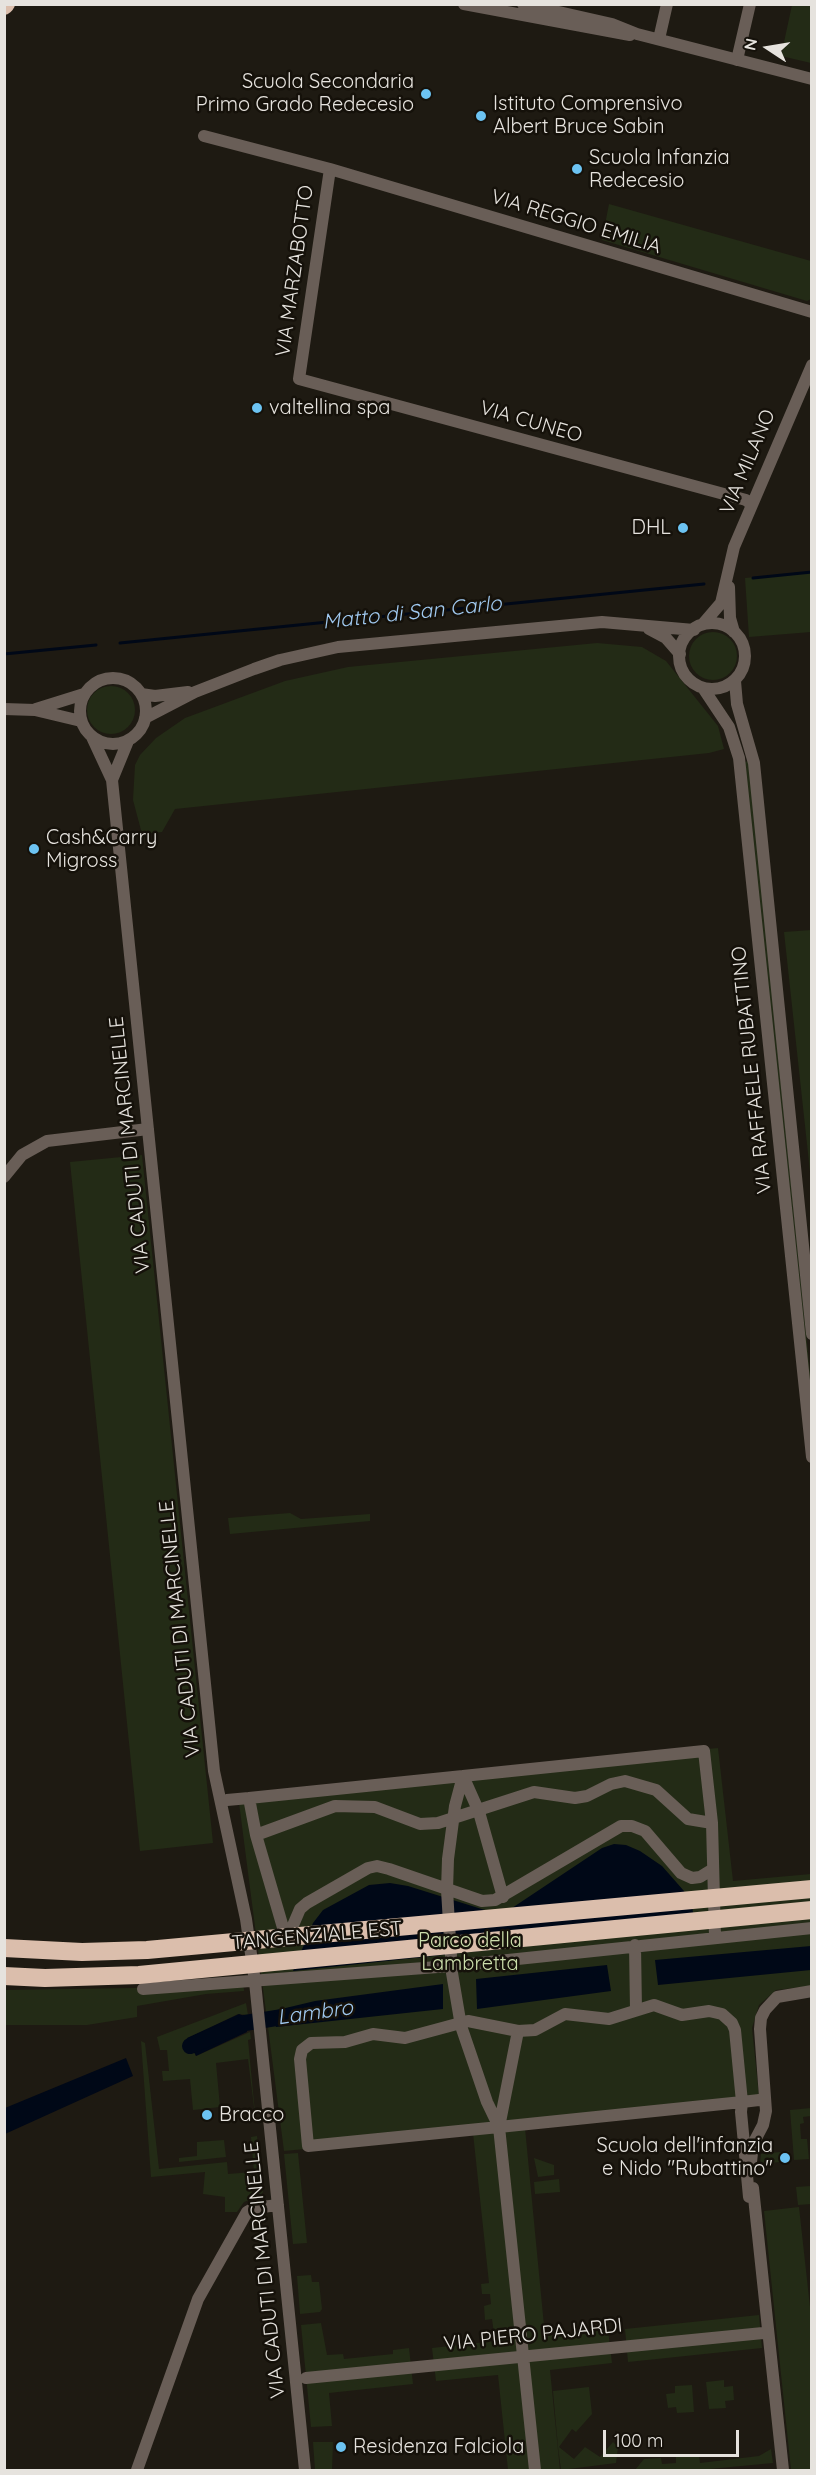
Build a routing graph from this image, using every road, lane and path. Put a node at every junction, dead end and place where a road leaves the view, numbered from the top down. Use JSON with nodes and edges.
{"nodes":[{"id":1,"x":522,"y":4,"type":"edge"},
{"id":2,"x":667,"y":4,"type":"edge"},
{"id":3,"x":750,"y":4,"type":"edge"},
{"id":4,"x":465,"y":5,"type":"edge"},
{"id":5,"x":479,"y":7,"type":"junction"},
{"id":6,"x":581,"y":11,"type":"edge"},
{"id":7,"x":546,"y":20,"type":"junction"},
{"id":8,"x":637,"y":34,"type":"junction"},
{"id":9,"x":659,"y":39,"type":"junction"},
{"id":10,"x":737,"y":60,"type":"junction"},
{"id":11,"x":812,"y":79,"type":"edge"},
{"id":12,"x":204,"y":136,"type":"dead end"},
{"id":13,"x":330,"y":169,"type":"junction"},
{"id":14,"x":812,"y":312,"type":"edge"},
{"id":15,"x":812,"y":365,"type":"edge"},
{"id":16,"x":299,"y":379,"type":"joint"},
{"id":17,"x":751,"y":504,"type":"junction"},
{"id":18,"x":728,"y":577,"type":"junction"},
{"id":19,"x":642,"y":625,"type":"junction"},
{"id":20,"x":699,"y":627,"type":"junction"},
{"id":21,"x":734,"y":632,"type":"junction"},
{"id":22,"x":680,"y":654,"type":"junction"},
{"id":23,"x":735,"y":681,"type":"junction"},
{"id":24,"x":703,"y":688,"type":"junction"},
{"id":25,"x":195,"y":692,"type":"junction"},
{"id":26,"x":84,"y":694,"type":"junction"},
{"id":27,"x":141,"y":694,"type":"junction"},
{"id":28,"x":4,"y":709,"type":"edge"},
{"id":29,"x":35,"y":710,"type":"junction"},
{"id":30,"x":145,"y":718,"type":"junction"},
{"id":31,"x":81,"y":721,"type":"junction"},
{"id":32,"x":92,"y":737,"type":"junction"},
{"id":33,"x":128,"y":741,"type":"junction"},
{"id":34,"x":112,"y":780,"type":"junction"},
{"id":35,"x":148,"y":1130,"type":"junction"},
{"id":36,"x":4,"y":1177,"type":"edge"},
{"id":37,"x":812,"y":1334,"type":"edge"},
{"id":38,"x":812,"y":1457,"type":"edge"},
{"id":39,"x":463,"y":1776,"type":"junction"},
{"id":40,"x":249,"y":1797,"type":"junction"},
{"id":41,"x":227,"y":1800,"type":"dead end"},
{"id":42,"x":479,"y":1812,"type":"junction"},
{"id":43,"x":453,"y":1820,"type":"junction"},
{"id":44,"x":712,"y":1823,"type":"junction"},
{"id":45,"x":256,"y":1835,"type":"junction"},
{"id":46,"x":713,"y":1869,"type":"junction"},
{"id":47,"x":812,"y":1889,"type":"edge"},
{"id":48,"x":447,"y":1890,"type":"junction"},
{"id":49,"x":503,"y":1897,"type":"junction"},
{"id":50,"x":812,"y":1910,"type":"edge"},
{"id":51,"x":812,"y":1928,"type":"edge"},
{"id":52,"x":284,"y":1930,"type":"junction"},
{"id":53,"x":715,"y":1937,"type":"junction"},
{"id":54,"x":635,"y":1945,"type":"junction"},
{"id":55,"x":4,"y":1948,"type":"edge"},
{"id":56,"x":451,"y":1963,"type":"junction"},
{"id":57,"x":4,"y":1976,"type":"edge"},
{"id":58,"x":277,"y":1980,"type":"junction"},
{"id":59,"x":255,"y":1982,"type":"junction"},
{"id":60,"x":143,"y":1989,"type":"dead end"},
{"id":61,"x":812,"y":1991,"type":"edge"},
{"id":62,"x":636,"y":2010,"type":"junction"},
{"id":63,"x":460,"y":2022,"type":"junction"},
{"id":64,"x":518,"y":2031,"type":"junction"},
{"id":65,"x":759,"y":2100,"type":"dead end"},
{"id":66,"x":742,"y":2102,"type":"junction"},
{"id":67,"x":499,"y":2129,"type":"junction"},
{"id":68,"x":749,"y":2197,"type":"dead end"},
{"id":69,"x":278,"y":2205,"type":"junction"},
{"id":70,"x":763,"y":2332,"type":"dead end"},
{"id":71,"x":522,"y":2356,"type":"junction"},
{"id":72,"x":306,"y":2378,"type":"dead end"},
{"id":73,"x":138,"y":2470,"type":"edge"},
{"id":74,"x":305,"y":2470,"type":"edge"},
{"id":75,"x":535,"y":2470,"type":"edge"},
{"id":76,"x":783,"y":2470,"type":"edge"}],
"edges":[{"from":1,"to":5,"type":"street"},
{"from":1,"to":6,"type":"street"},
{"from":2,"to":9,"type":"street"},
{"from":3,"to":10,"type":"street"},
{"from":4,"to":5,"type":"street"},
{"from":5,"to":7,"type":"street"},
{"from":6,"to":7,"type":"street"},
{"from":6,"to":8,"type":"street"},
{"from":7,"to":8,"type":"street"},
{"from":8,"to":9,"type":"street"},
{"from":9,"to":10,"type":"street"},
{"from":10,"to":11,"type":"street"},
{"from":12,"to":13,"type":"street","name":"VIA REGGIO EMILIA"},
{"from":13,"to":14,"type":"street","name":"VIA REGGIO EMILIA"},
{"from":13,"to":16,"type":"street","name":"VIA MARZABOTTO"},
{"from":15,"to":17,"type":"street","name":"VIA MILANO"},
{"from":16,"to":17,"type":"street","name":"VIA CUNEO"},
{"from":17,"to":18,"type":"street","name":"VIA MILANO"},
{"from":18,"to":20,"type":"street","name":"VIA MILANO"},
{"from":18,"to":21,"type":"street","name":"VIA MILANO"},
{"from":19,"to":20,"type":"street"},
{"from":19,"to":22,"type":"street"},
{"from":19,"to":25,"type":"street"},
{"from":20,"to":21,"type":"street"},
{"from":20,"to":22,"type":"street"},
{"from":21,"to":23,"type":"street","name":"VIA RAFFAELE RUBATTINO"},
{"from":22,"to":24,"type":"street","name":"VIA RAFFAELE RUBATTINO"},
{"from":23,"to":24,"type":"street"},
{"from":23,"to":37,"type":"street","name":"VIA RAFFAELE RUBATTINO"},
{"from":24,"to":38,"type":"street","name":"VIA RAFFAELE RUBATTINO"},
{"from":25,"to":27,"type":"street"},
{"from":25,"to":30,"type":"street"},
{"from":26,"to":27,"type":"street"},
{"from":26,"to":29,"type":"street"},
{"from":26,"to":31,"type":"street"},
{"from":27,"to":30,"type":"street"},
{"from":28,"to":29,"type":"street"},
{"from":29,"to":31,"type":"street"},
{"from":30,"to":33,"type":"street"},
{"from":31,"to":32,"type":"street"},
{"from":32,"to":33,"type":"street"},
{"from":32,"to":34,"type":"street","name":"VIA CADUTI DI MARCINELLE"},
{"from":33,"to":34,"type":"street","name":"VIA CADUTI DI MARCINELLE"},
{"from":34,"to":35,"type":"street","name":"VIA CADUTI DI MARCINELLE"},
{"from":35,"to":36,"type":"street"},
{"from":35,"to":59,"type":"street","name":"VIA CADUTI DI MARCINELLE"},
{"from":39,"to":40,"type":"street"},
{"from":39,"to":42,"type":"street"},
{"from":39,"to":43,"type":"street"},
{"from":39,"to":44,"type":"street"},
{"from":40,"to":41,"type":"street"},
{"from":40,"to":45,"type":"street"},
{"from":42,"to":43,"type":"street"},
{"from":42,"to":44,"type":"street"},
{"from":42,"to":49,"type":"street"},
{"from":43,"to":45,"type":"street"},
{"from":43,"to":48,"type":"street"},
{"from":44,"to":46,"type":"street"},
{"from":45,"to":52,"type":"street"},
{"from":46,"to":49,"type":"street"},
{"from":46,"to":53,"type":"street"},
{"from":47,"to":55,"type":"highway","name":"TANGENZIALE EST"},
{"from":48,"to":49,"type":"street"},
{"from":48,"to":52,"type":"street"},
{"from":48,"to":56,"type":"street"},
{"from":50,"to":57,"type":"highway","name":"TANGENZIALE EST"},
{"from":51,"to":53,"type":"street"},
{"from":52,"to":58,"type":"street"},
{"from":53,"to":54,"type":"street"},
{"from":54,"to":56,"type":"street"},
{"from":54,"to":62,"type":"street"},
{"from":56,"to":58,"type":"street"},
{"from":56,"to":63,"type":"street"},
{"from":58,"to":59,"type":"street"},
{"from":59,"to":60,"type":"street"},
{"from":59,"to":69,"type":"street","name":"VIA CADUTI DI MARCINELLE"},
{"from":61,"to":76,"type":"street"},
{"from":62,"to":64,"type":"street"},
{"from":62,"to":66,"type":"street"},
{"from":63,"to":64,"type":"street"},
{"from":63,"to":67,"type":"street"},
{"from":63,"to":67,"type":"street"},
{"from":64,"to":67,"type":"street"},
{"from":65,"to":66,"type":"street"},
{"from":66,"to":67,"type":"street"},
{"from":66,"to":68,"type":"street"},
{"from":67,"to":71,"type":"street"},
{"from":69,"to":73,"type":"street"},
{"from":69,"to":74,"type":"street","name":"VIA CADUTI DI MARCINELLE"},
{"from":70,"to":71,"type":"street","name":"VIA PIERO PAJARDI"},
{"from":71,"to":72,"type":"street","name":"VIA PIERO PAJARDI"},
{"from":71,"to":75,"type":"street"}]}
